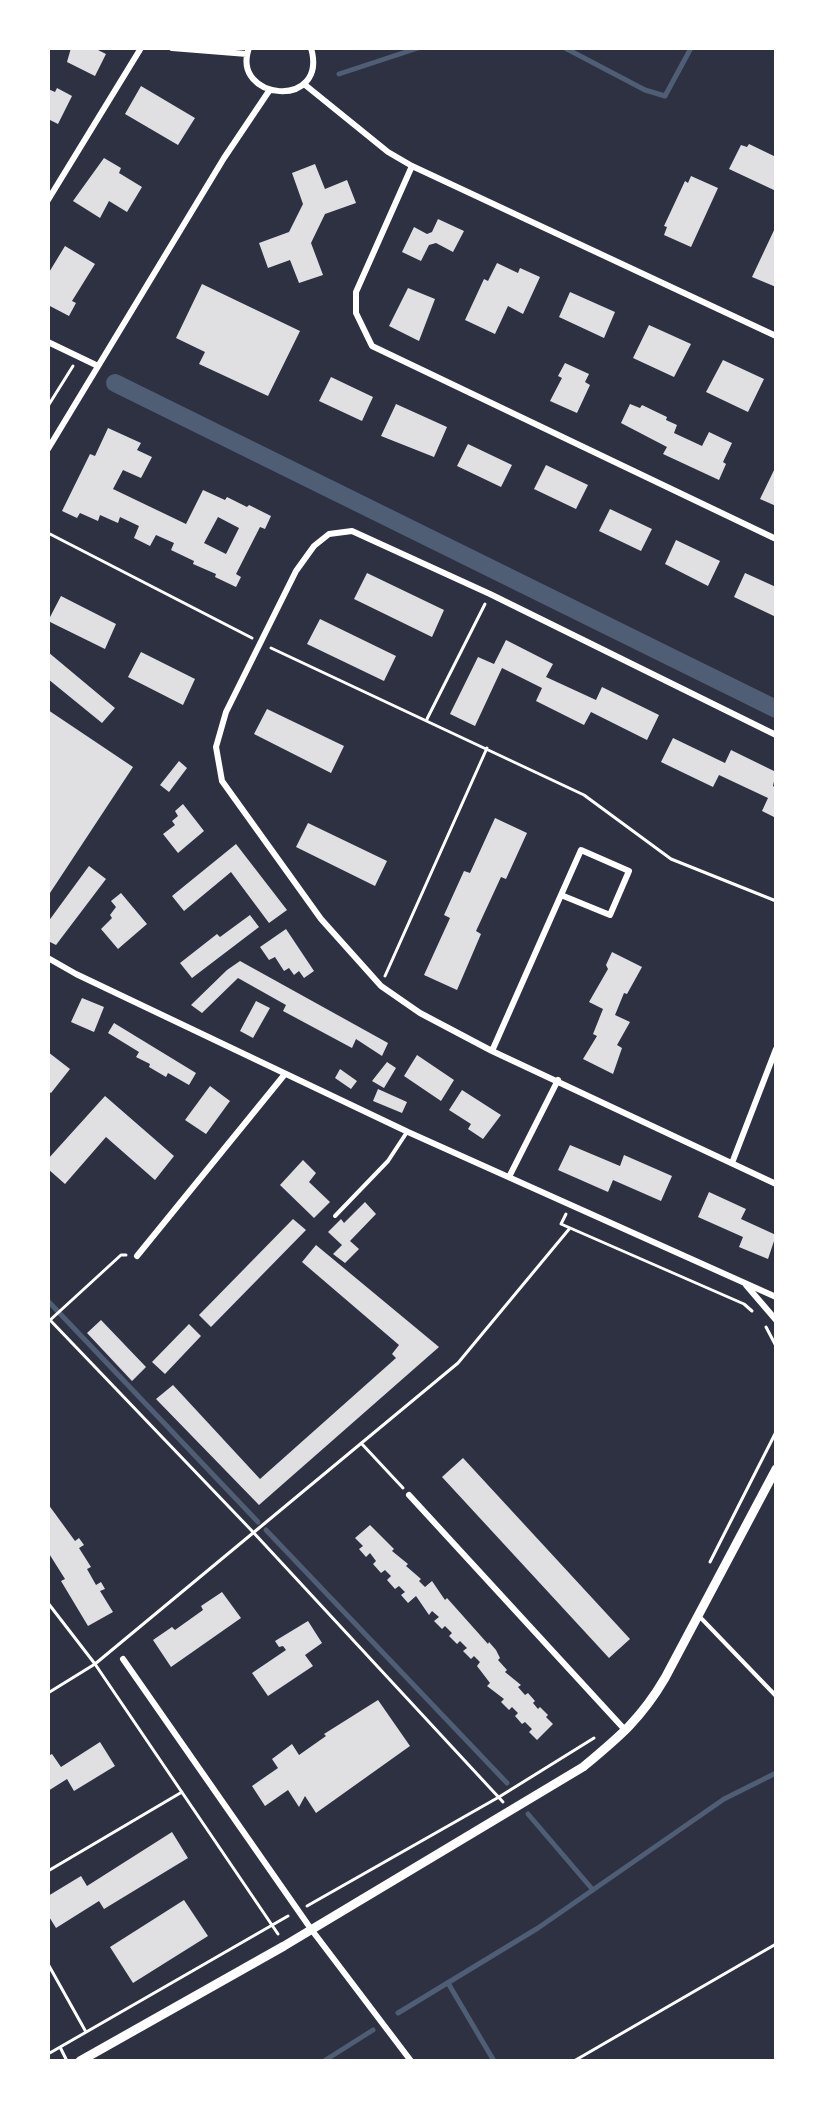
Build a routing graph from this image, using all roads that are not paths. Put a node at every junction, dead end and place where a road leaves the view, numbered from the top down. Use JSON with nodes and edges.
{"nodes":[{"id":1,"x":141,"y":48,"type":"edge"},
{"id":2,"x":172,"y":48,"type":"edge"},
{"id":3,"x":311,"y":48,"type":"edge"},
{"id":4,"x":248,"y":51,"type":"edge"},
{"id":5,"x":304,"y":84,"type":"junction"},
{"id":6,"x":269,"y":91,"type":"junction"},
{"id":7,"x":412,"y":166,"type":"junction"},
{"id":8,"x":48,"y":200,"type":"edge"},
{"id":9,"x":776,"y":336,"type":"edge"},
{"id":10,"x":48,"y":342,"type":"edge"},
{"id":11,"x":98,"y":366,"type":"junction"},
{"id":12,"x":48,"y":449,"type":"edge"},
{"id":13,"x":776,"y":539,"type":"edge"},
{"id":14,"x":776,"y":735,"type":"edge"},
{"id":15,"x":561,"y":895,"type":"junction"},
{"id":16,"x":48,"y":958,"type":"edge"},
{"id":17,"x":776,"y":1049,"type":"edge"},
{"id":18,"x":492,"y":1051,"type":"junction"},
{"id":19,"x":285,"y":1074,"type":"junction"},
{"id":20,"x":558,"y":1080,"type":"junction"},
{"id":21,"x":408,"y":1132,"type":"junction"},
{"id":22,"x":732,"y":1163,"type":"junction"},
{"id":23,"x":509,"y":1177,"type":"junction"},
{"id":24,"x":776,"y":1184,"type":"edge"},
{"id":25,"x":335,"y":1216,"type":"dead end"},
{"id":26,"x":137,"y":1256,"type":"road end"},
{"id":27,"x":743,"y":1282,"type":"junction"},
{"id":28,"x":776,"y":1297,"type":"edge"},
{"id":29,"x":776,"y":1320,"type":"edge"},
{"id":30,"x":776,"y":1469,"type":"edge"},
{"id":31,"x":409,"y":1495,"type":"road end"},
{"id":32,"x":698,"y":1616,"type":"junction"},
{"id":33,"x":123,"y":1659,"type":"dead end"},
{"id":34,"x":776,"y":1696,"type":"edge"},
{"id":35,"x":626,"y":1731,"type":"junction"},
{"id":36,"x":311,"y":1929,"type":"junction"},
{"id":37,"x":80,"y":2061,"type":"edge"},
{"id":38,"x":411,"y":2061,"type":"edge"}],
"edges":[{"from":1,"to":8,"type":"street"},
{"from":2,"to":4,"type":"street"},
{"from":3,"to":5,"type":"street"},
{"from":4,"to":6,"type":"street"},
{"from":5,"to":6,"type":"street"},
{"from":5,"to":7,"type":"street"},
{"from":6,"to":11,"type":"street"},
{"from":7,"to":9,"type":"street"},
{"from":7,"to":13,"type":"street"},
{"from":10,"to":11,"type":"street"},
{"from":11,"to":12,"type":"street"},
{"from":14,"to":18,"type":"street"},
{"from":15,"to":15,"type":"street"},
{"from":15,"to":18,"type":"street"},
{"from":16,"to":19,"type":"street"},
{"from":17,"to":22,"type":"street"},
{"from":18,"to":20,"type":"street"},
{"from":19,"to":21,"type":"street"},
{"from":19,"to":26,"type":"street"},
{"from":20,"to":22,"type":"street"},
{"from":20,"to":23,"type":"street"},
{"from":21,"to":23,"type":"street"},
{"from":21,"to":25,"type":"lane"},
{"from":22,"to":24,"type":"street"},
{"from":23,"to":27,"type":"street"},
{"from":27,"to":28,"type":"street"},
{"from":27,"to":29,"type":"street"},
{"from":30,"to":32,"type":"street"},
{"from":31,"to":35,"type":"street"},
{"from":32,"to":34,"type":"lane"},
{"from":32,"to":35,"type":"street"},
{"from":33,"to":36,"type":"street"},
{"from":35,"to":36,"type":"street"},
{"from":36,"to":37,"type":"street"},
{"from":36,"to":38,"type":"street"}]}
